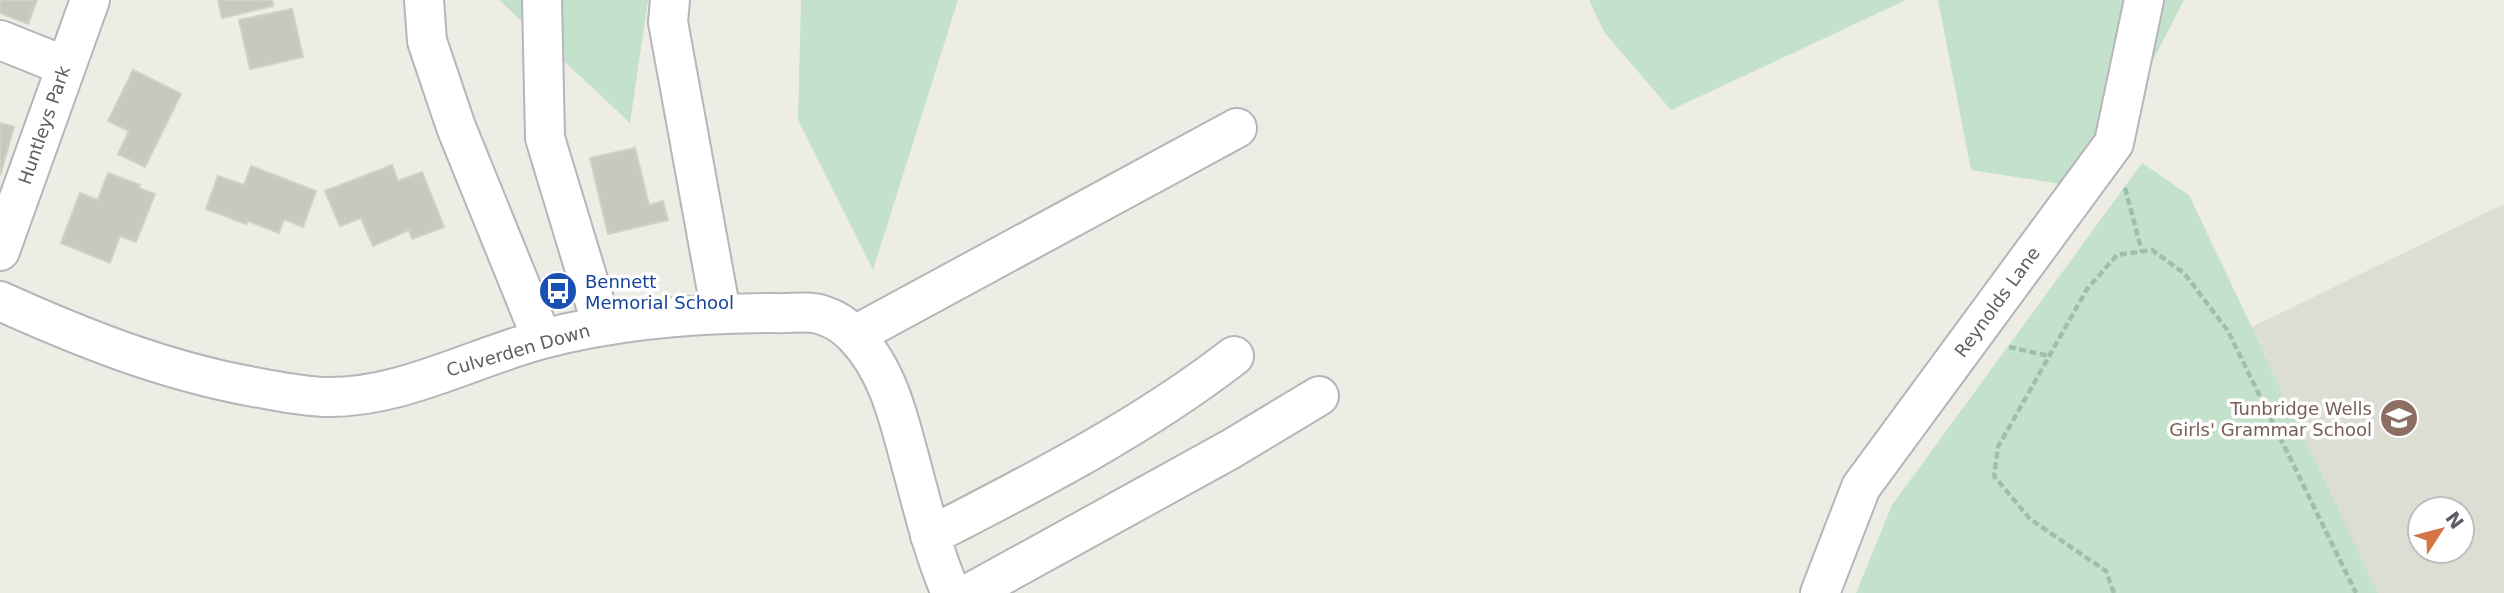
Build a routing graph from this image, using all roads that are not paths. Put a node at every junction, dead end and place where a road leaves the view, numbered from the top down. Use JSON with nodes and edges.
{"nodes":[{"id":1,"x":90,"y":0,"type":"edge"},
{"id":2,"x":424,"y":0,"type":"edge"},
{"id":3,"x":542,"y":0,"type":"edge"},
{"id":4,"x":670,"y":0,"type":"edge"},
{"id":5,"x":2144,"y":0,"type":"edge"},
{"id":6,"x":0,"y":40,"type":"edge"},
{"id":7,"x":65,"y":66,"type":"junction"},
{"id":8,"x":1237,"y":128,"type":"dead end"},
{"id":9,"x":0,"y":251,"type":"edge"},
{"id":10,"x":0,"y":301,"type":"edge"},
{"id":11,"x":721,"y":313,"type":"junction"},
{"id":12,"x":602,"y":326,"type":"junction"},
{"id":13,"x":855,"y":335,"type":"junction"},
{"id":14,"x":542,"y":340,"type":"junction"},
{"id":15,"x":1234,"y":356,"type":"dead end"},
{"id":16,"x":1319,"y":396,"type":"dead end"},
{"id":17,"x":930,"y":536,"type":"junction"},
{"id":18,"x":951,"y":593,"type":"edge"},
{"id":19,"x":970,"y":593,"type":"edge"},
{"id":20,"x":1820,"y":593,"type":"edge"}],
"edges":[{"from":1,"to":7,"type":"street","name":"Huntleys Park"},
{"from":2,"to":14,"type":"street"},
{"from":3,"to":12,"type":"street"},
{"from":4,"to":11,"type":"street"},
{"from":5,"to":20,"type":"street","name":"Reynolds Lane"},
{"from":6,"to":7,"type":"street"},
{"from":7,"to":9,"type":"street","name":"Huntleys Park"},
{"from":8,"to":13,"type":"street"},
{"from":10,"to":14,"type":"street","name":"Culverden Down"},
{"from":11,"to":12,"type":"street","name":"Culverden Down"},
{"from":11,"to":13,"type":"street","name":"Culverden Down"},
{"from":12,"to":14,"type":"street","name":"Culverden Down"},
{"from":13,"to":17,"type":"street","name":"Culverden Down"},
{"from":15,"to":17,"type":"street"},
{"from":16,"to":19,"type":"street"},
{"from":17,"to":18,"type":"street","name":"Culverden Down"}]}
